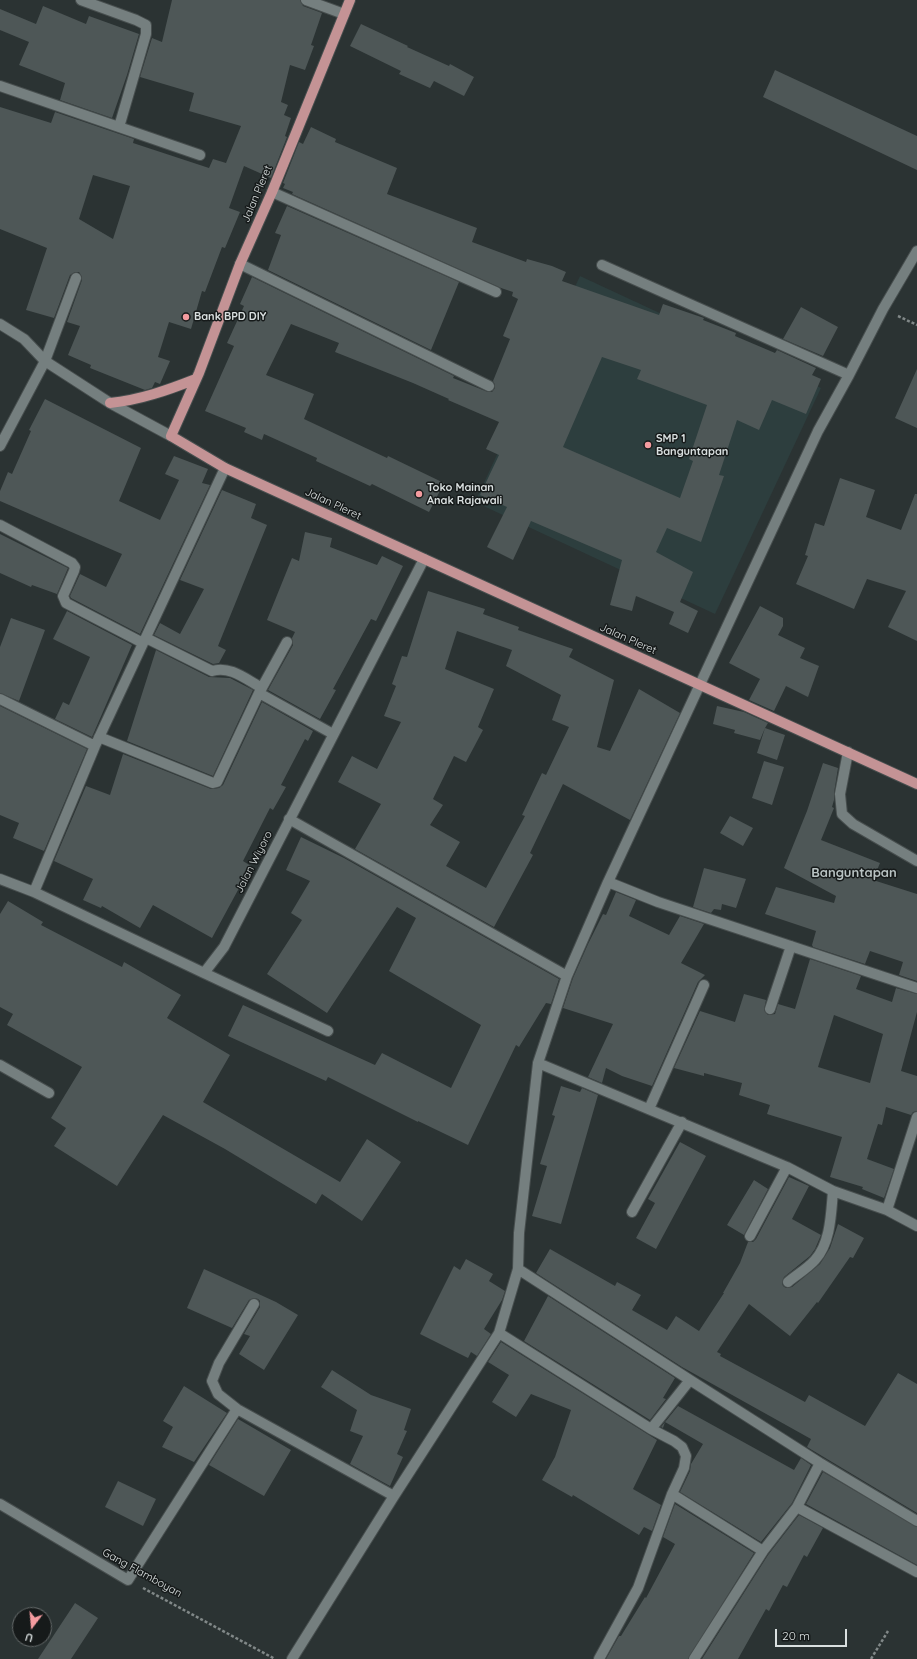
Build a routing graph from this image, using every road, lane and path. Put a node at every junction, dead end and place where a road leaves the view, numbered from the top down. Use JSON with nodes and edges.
{"nodes":[{"id":1,"x":81,"y":0,"type":"edge"},
{"id":2,"x":306,"y":0,"type":"edge"},
{"id":3,"x":350,"y":0,"type":"edge"},
{"id":4,"x":344,"y":14,"type":"junction"},
{"id":5,"x":0,"y":86,"type":"edge"},
{"id":6,"x":119,"y":127,"type":"junction"},
{"id":7,"x":200,"y":155,"type":"dead end"},
{"id":8,"x":272,"y":192,"type":"junction"},
{"id":9,"x":917,"y":251,"type":"edge"},
{"id":10,"x":240,"y":264,"type":"junction"},
{"id":11,"x":602,"y":265,"type":"dead end"},
{"id":12,"x":76,"y":278,"type":"dead end"},
{"id":13,"x":496,"y":292,"type":"dead end"},
{"id":14,"x":0,"y":324,"type":"edge"},
{"id":15,"x":45,"y":361,"type":"junction"},
{"id":16,"x":849,"y":375,"type":"junction"},
{"id":17,"x":196,"y":379,"type":"junction"},
{"id":18,"x":489,"y":386,"type":"dead end"},
{"id":19,"x":110,"y":403,"type":"junction"},
{"id":20,"x":172,"y":436,"type":"junction"},
{"id":21,"x":0,"y":446,"type":"edge"},
{"id":22,"x":225,"y":468,"type":"junction"},
{"id":23,"x":0,"y":525,"type":"edge"},
{"id":24,"x":424,"y":559,"type":"junction"},
{"id":25,"x":145,"y":640,"type":"junction"},
{"id":26,"x":287,"y":642,"type":"dead end"},
{"id":27,"x":700,"y":684,"type":"junction"},
{"id":28,"x":261,"y":691,"type":"junction"},
{"id":29,"x":0,"y":699,"type":"edge"},
{"id":30,"x":333,"y":734,"type":"junction"},
{"id":31,"x":97,"y":741,"type":"junction"},
{"id":32,"x":848,"y":752,"type":"junction"},
{"id":33,"x":917,"y":784,"type":"edge"},
{"id":34,"x":289,"y":819,"type":"junction"},
{"id":35,"x":917,"y":861,"type":"edge"},
{"id":36,"x":0,"y":879,"type":"edge"},
{"id":37,"x":608,"y":882,"type":"junction"},
{"id":38,"x":34,"y":892,"type":"junction"},
{"id":39,"x":791,"y":946,"type":"junction"},
{"id":40,"x":204,"y":973,"type":"junction"},
{"id":41,"x":567,"y":976,"type":"junction"},
{"id":42,"x":704,"y":986,"type":"dead end"},
{"id":43,"x":917,"y":988,"type":"edge"},
{"id":44,"x":770,"y":1009,"type":"dead end"},
{"id":45,"x":328,"y":1031,"type":"dead end"},
{"id":46,"x":538,"y":1063,"type":"junction"},
{"id":47,"x":0,"y":1065,"type":"edge"},
{"id":48,"x":49,"y":1093,"type":"dead end"},
{"id":49,"x":649,"y":1109,"type":"junction"},
{"id":50,"x":917,"y":1117,"type":"edge"},
{"id":51,"x":682,"y":1122,"type":"junction"},
{"id":52,"x":787,"y":1167,"type":"junction"},
{"id":53,"x":833,"y":1191,"type":"junction"},
{"id":54,"x":887,"y":1210,"type":"junction"},
{"id":55,"x":632,"y":1212,"type":"dead end"},
{"id":56,"x":917,"y":1226,"type":"edge"},
{"id":57,"x":750,"y":1236,"type":"dead end"},
{"id":58,"x":518,"y":1269,"type":"junction"},
{"id":59,"x":788,"y":1282,"type":"dead end"},
{"id":60,"x":254,"y":1304,"type":"dead end"},
{"id":61,"x":499,"y":1333,"type":"junction"},
{"id":62,"x":690,"y":1380,"type":"junction"},
{"id":63,"x":237,"y":1409,"type":"junction"},
{"id":64,"x":651,"y":1429,"type":"junction"},
{"id":65,"x":820,"y":1463,"type":"junction"},
{"id":66,"x":672,"y":1494,"type":"junction"},
{"id":67,"x":394,"y":1496,"type":"junction"},
{"id":68,"x":0,"y":1504,"type":"edge"},
{"id":69,"x":797,"y":1507,"type":"junction"},
{"id":70,"x":917,"y":1521,"type":"edge"},
{"id":71,"x":763,"y":1551,"type":"junction"},
{"id":72,"x":917,"y":1572,"type":"edge"},
{"id":73,"x":128,"y":1580,"type":"junction"},
{"id":74,"x":888,"y":1631,"type":"dead end"},
{"id":75,"x":275,"y":1659,"type":"edge"},
{"id":76,"x":292,"y":1659,"type":"edge"},
{"id":77,"x":599,"y":1659,"type":"edge"},
{"id":78,"x":694,"y":1659,"type":"edge"},
{"id":79,"x":871,"y":1659,"type":"edge"}],
"edges":[{"from":1,"to":6,"type":"street"},
{"from":2,"to":4,"type":"street"},
{"from":3,"to":4,"type":"main road","name":"Jalan Pleret"},
{"from":4,"to":8,"type":"main road","name":"Jalan Pleret"},
{"from":5,"to":6,"type":"street"},
{"from":6,"to":7,"type":"street"},
{"from":8,"to":10,"type":"main road","name":"Jalan Pleret"},
{"from":8,"to":13,"type":"street"},
{"from":9,"to":16,"type":"street"},
{"from":10,"to":17,"type":"main road","name":"Jalan Pleret"},
{"from":10,"to":18,"type":"street"},
{"from":11,"to":16,"type":"street"},
{"from":12,"to":15,"type":"street"},
{"from":14,"to":15,"type":"street"},
{"from":15,"to":19,"type":"street"},
{"from":15,"to":21,"type":"street"},
{"from":16,"to":27,"type":"street"},
{"from":17,"to":19,"type":"main road"},
{"from":17,"to":20,"type":"main road","name":"Jalan Pleret"},
{"from":19,"to":20,"type":"street"},
{"from":20,"to":22,"type":"main road","name":"Jalan Pleret"},
{"from":22,"to":24,"type":"main road","name":"Jalan Pleret"},
{"from":22,"to":25,"type":"street"},
{"from":23,"to":25,"type":"street"},
{"from":24,"to":27,"type":"main road","name":"Jalan Pleret"},
{"from":24,"to":30,"type":"street","name":"Jalan Wiyoro"},
{"from":25,"to":28,"type":"street"},
{"from":25,"to":31,"type":"street"},
{"from":26,"to":28,"type":"street"},
{"from":27,"to":32,"type":"main road","name":"Jalan Pleret"},
{"from":27,"to":37,"type":"street"},
{"from":28,"to":30,"type":"street"},
{"from":28,"to":31,"type":"street"},
{"from":29,"to":31,"type":"street"},
{"from":30,"to":34,"type":"street","name":"Jalan Wiyoro"},
{"from":31,"to":38,"type":"street"},
{"from":32,"to":33,"type":"main road","name":"Jalan Pleret"},
{"from":32,"to":35,"type":"street"},
{"from":34,"to":40,"type":"street","name":"Jalan Wiyoro"},
{"from":34,"to":41,"type":"street"},
{"from":36,"to":38,"type":"street"},
{"from":37,"to":39,"type":"street"},
{"from":37,"to":41,"type":"street"},
{"from":38,"to":40,"type":"street"},
{"from":39,"to":43,"type":"street"},
{"from":39,"to":44,"type":"street"},
{"from":40,"to":45,"type":"street"},
{"from":41,"to":46,"type":"street"},
{"from":42,"to":49,"type":"street"},
{"from":46,"to":49,"type":"street"},
{"from":46,"to":58,"type":"street"},
{"from":47,"to":48,"type":"street"},
{"from":49,"to":51,"type":"street"},
{"from":50,"to":54,"type":"street"},
{"from":51,"to":52,"type":"street"},
{"from":51,"to":55,"type":"street"},
{"from":52,"to":53,"type":"street"},
{"from":52,"to":57,"type":"street"},
{"from":53,"to":54,"type":"street"},
{"from":53,"to":59,"type":"street"},
{"from":54,"to":56,"type":"street"},
{"from":58,"to":61,"type":"street"},
{"from":58,"to":62,"type":"street"},
{"from":60,"to":63,"type":"street"},
{"from":61,"to":64,"type":"street"},
{"from":61,"to":67,"type":"street"},
{"from":62,"to":64,"type":"street"},
{"from":62,"to":65,"type":"street"},
{"from":63,"to":67,"type":"street"},
{"from":63,"to":73,"type":"street"},
{"from":64,"to":66,"type":"street"},
{"from":65,"to":69,"type":"street"},
{"from":65,"to":70,"type":"street"},
{"from":66,"to":71,"type":"street"},
{"from":66,"to":77,"type":"street"},
{"from":67,"to":76,"type":"street"},
{"from":68,"to":73,"type":"street","name":"Gang Flamboyan"},
{"from":69,"to":71,"type":"street"},
{"from":69,"to":72,"type":"street"},
{"from":71,"to":78,"type":"street"},
{"from":73,"to":75,"type":"path","name":"Gang Flamboyan"},
{"from":74,"to":79,"type":"path"}]}
